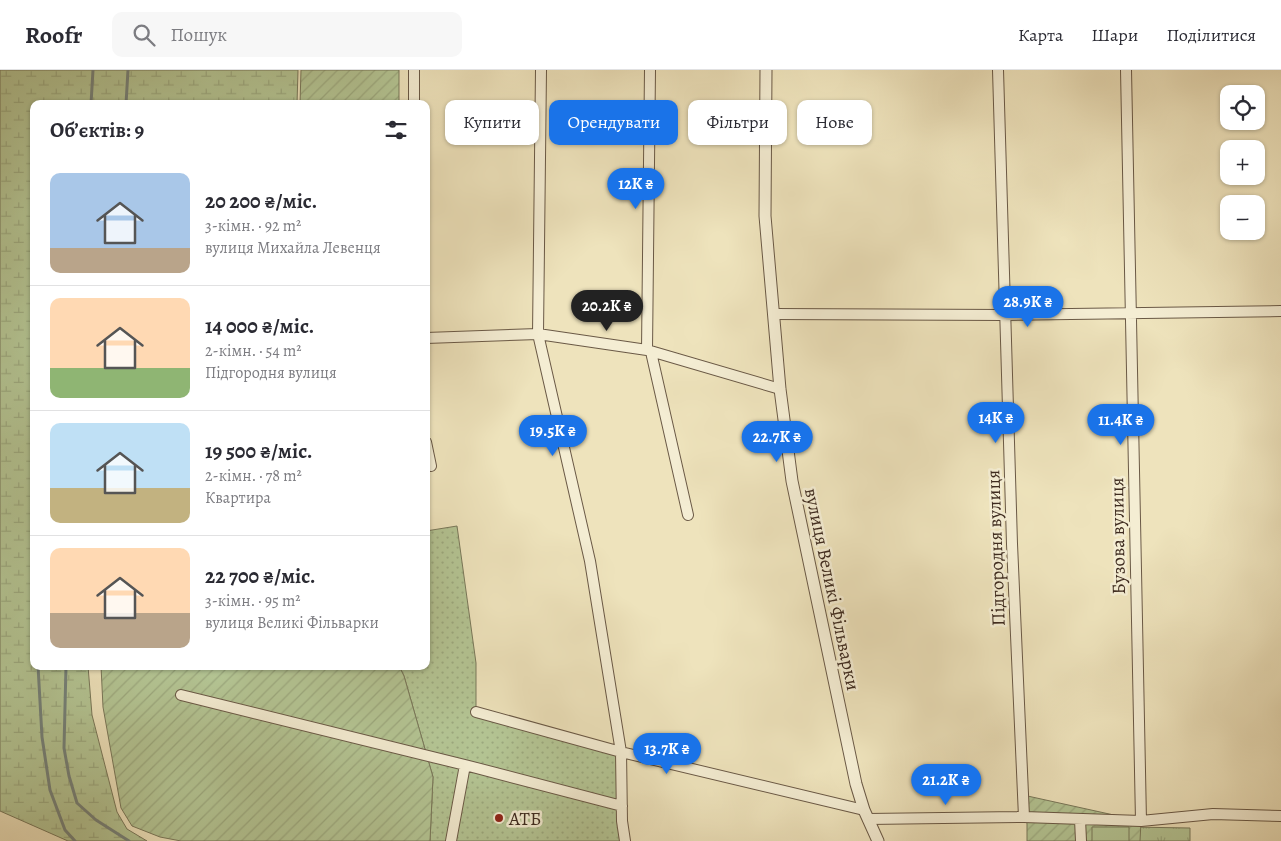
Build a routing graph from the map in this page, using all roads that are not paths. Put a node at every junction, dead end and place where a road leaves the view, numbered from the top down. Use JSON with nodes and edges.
{"nodes":[{"id":1,"x":414,"y":70,"type":"edge"},
{"id":2,"x":541,"y":70,"type":"edge"},
{"id":3,"x":650,"y":70,"type":"edge"},
{"id":4,"x":766,"y":70,"type":"edge"},
{"id":5,"x":998,"y":70,"type":"edge"},
{"id":6,"x":1126,"y":70,"type":"edge"},
{"id":7,"x":414,"y":100,"type":"edge"},
{"id":8,"x":1281,"y":311,"type":"edge"},
{"id":9,"x":774,"y":314,"type":"junction"},
{"id":10,"x":1130,"y":314,"type":"junction"},
{"id":11,"x":1004,"y":315,"type":"junction"},
{"id":12,"x":538,"y":334,"type":"junction"},
{"id":13,"x":430,"y":338,"type":"edge"},
{"id":14,"x":649,"y":351,"type":"junction"},
{"id":15,"x":780,"y":390,"type":"junction"},
{"id":16,"x":430,"y":461,"type":"edge"},
{"id":17,"x":431,"y":466,"type":"dead end"},
{"id":18,"x":688,"y":515,"type":"dead end"},
{"id":19,"x":181,"y":695,"type":"dead end"},
{"id":20,"x":476,"y":712,"type":"dead end"},
{"id":21,"x":621,"y":752,"type":"junction"},
{"id":22,"x":465,"y":765,"type":"junction"},
{"id":23,"x":622,"y":806,"type":"junction"},
{"id":24,"x":866,"y":815,"type":"junction"},
{"id":25,"x":1281,"y":816,"type":"edge"},
{"id":26,"x":1024,"y":817,"type":"junction"},
{"id":27,"x":1080,"y":819,"type":"junction"},
{"id":28,"x":1141,"y":821,"type":"junction"},
{"id":29,"x":451,"y":841,"type":"edge"},
{"id":30,"x":625,"y":841,"type":"edge"},
{"id":31,"x":878,"y":841,"type":"edge"},
{"id":32,"x":1081,"y":841,"type":"edge"}],
"edges":[{"from":1,"to":7,"type":"street"},
{"from":2,"to":12,"type":"street"},
{"from":3,"to":14,"type":"street"},
{"from":4,"to":9,"type":"street","name":"вулиця Великі Фільварки"},
{"from":5,"to":11,"type":"street","name":"Підгородня вулиця"},
{"from":6,"to":10,"type":"street","name":"Бузова вулиця"},
{"from":8,"to":10,"type":"street"},
{"from":9,"to":11,"type":"street"},
{"from":9,"to":15,"type":"street","name":"вулиця Великі Фільварки"},
{"from":10,"to":11,"type":"street"},
{"from":10,"to":28,"type":"street","name":"Бузова вулиця"},
{"from":11,"to":26,"type":"street","name":"Підгородня вулиця"},
{"from":12,"to":13,"type":"street"},
{"from":12,"to":14,"type":"street"},
{"from":12,"to":21,"type":"street"},
{"from":14,"to":15,"type":"street"},
{"from":14,"to":18,"type":"street"},
{"from":15,"to":24,"type":"street","name":"вулиця Великі Фільварки"},
{"from":16,"to":17,"type":"street"},
{"from":19,"to":22,"type":"street"},
{"from":20,"to":21,"type":"street"},
{"from":21,"to":23,"type":"street"},
{"from":21,"to":24,"type":"street"},
{"from":22,"to":23,"type":"street"},
{"from":22,"to":29,"type":"street"},
{"from":23,"to":30,"type":"street"},
{"from":24,"to":26,"type":"street"},
{"from":24,"to":31,"type":"street","name":"вулиця Великі Фільварки"},
{"from":25,"to":28,"type":"street"},
{"from":26,"to":27,"type":"street"},
{"from":27,"to":28,"type":"street"},
{"from":27,"to":32,"type":"street"}]}
